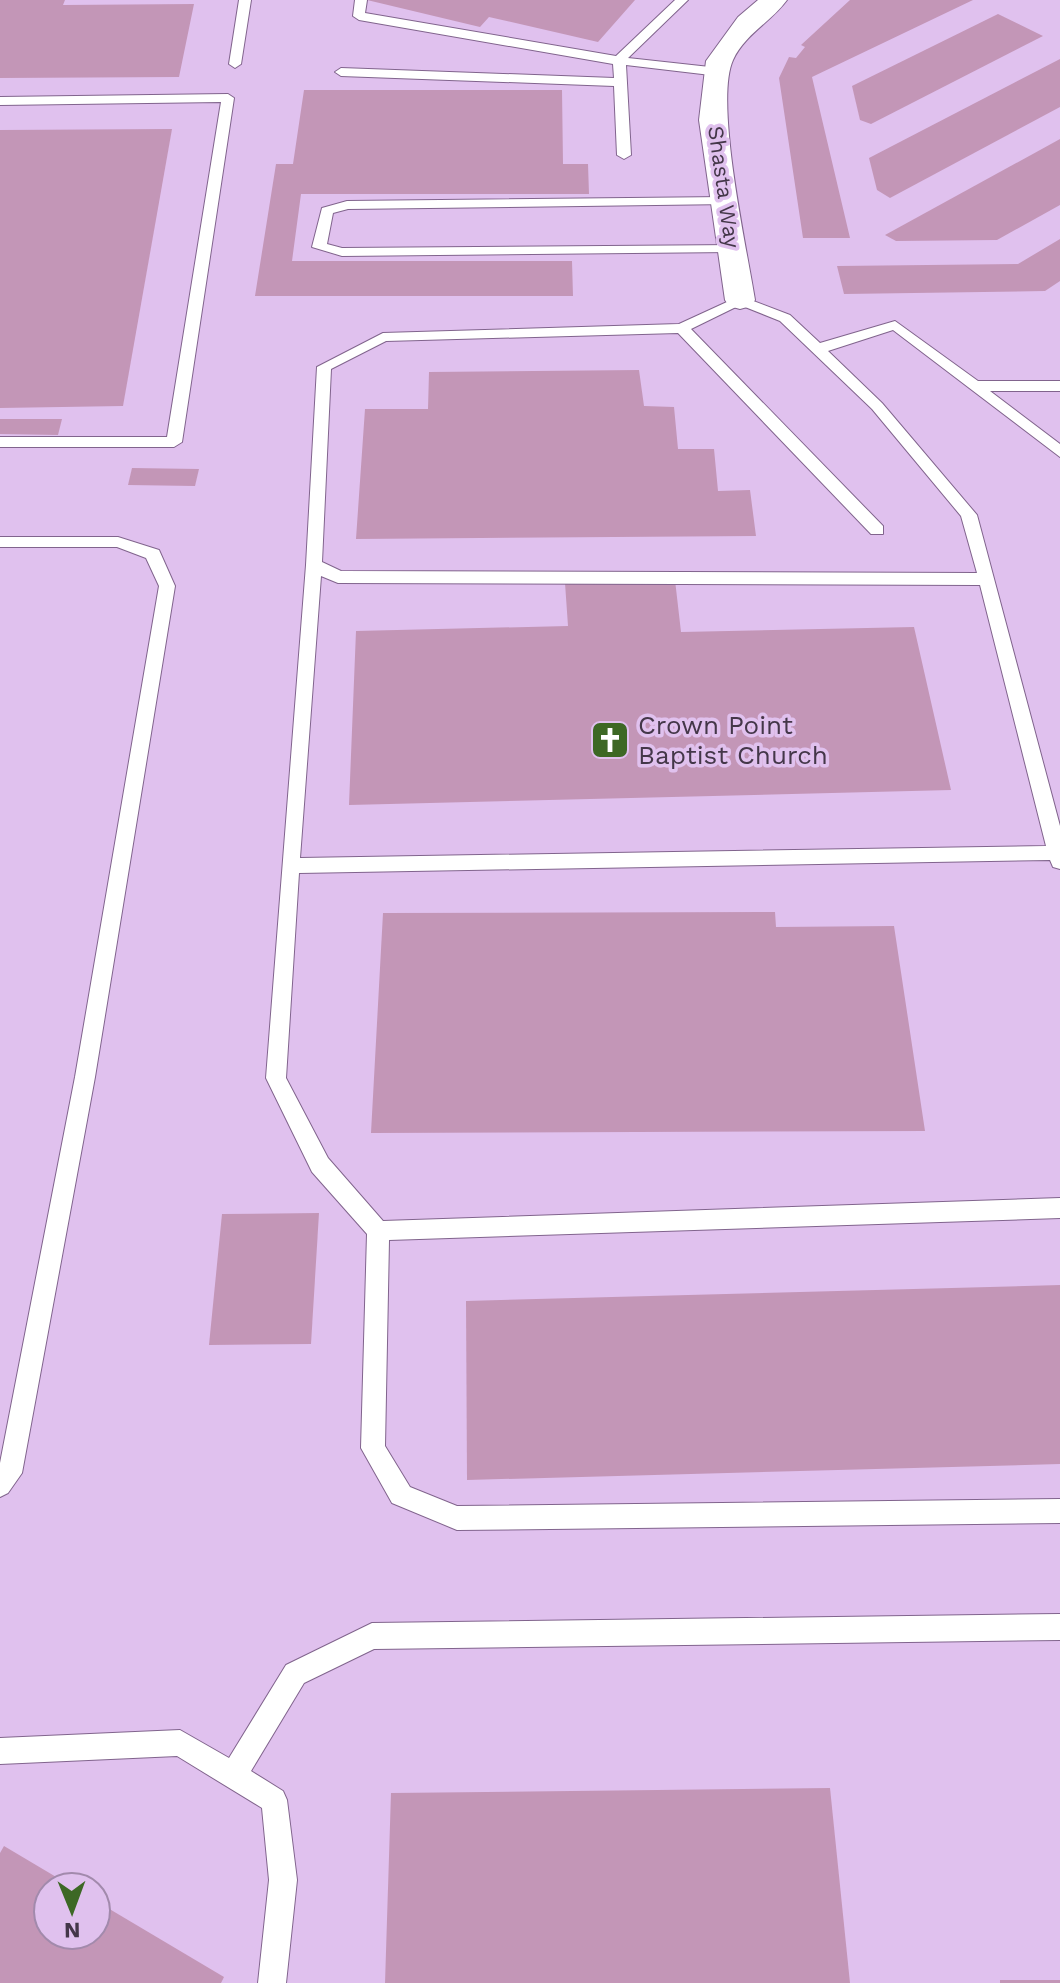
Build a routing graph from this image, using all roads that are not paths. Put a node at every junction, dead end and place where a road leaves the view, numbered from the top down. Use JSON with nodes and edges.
{"nodes":[{"id":1,"x":245,"y":0,"type":"edge"},
{"id":2,"x":361,"y":0,"type":"edge"},
{"id":3,"x":682,"y":0,"type":"edge"},
{"id":4,"x":774,"y":0,"type":"edge"},
{"id":5,"x":619,"y":60,"type":"junction"},
{"id":6,"x":235,"y":64,"type":"dead end"},
{"id":7,"x":341,"y":72,"type":"dead end"},
{"id":8,"x":719,"y":72,"type":"junction"},
{"id":9,"x":620,"y":82,"type":"junction"},
{"id":10,"x":0,"y":101,"type":"edge"},
{"id":11,"x":624,"y":155,"type":"dead end"},
{"id":12,"x":725,"y":201,"type":"junction"},
{"id":13,"x":732,"y":248,"type":"junction"},
{"id":14,"x":740,"y":300,"type":"junction"},
{"id":15,"x":682,"y":328,"type":"junction"},
{"id":16,"x":817,"y":349,"type":"junction"},
{"id":17,"x":974,"y":386,"type":"junction"},
{"id":18,"x":1060,"y":386,"type":"edge"},
{"id":19,"x":0,"y":442,"type":"edge"},
{"id":20,"x":1060,"y":452,"type":"edge"},
{"id":21,"x":877,"y":530,"type":"dead end"},
{"id":22,"x":0,"y":542,"type":"edge"},
{"id":23,"x":314,"y":565,"type":"junction"},
{"id":24,"x":987,"y":579,"type":"junction"},
{"id":25,"x":1059,"y":858,"type":"edge"},
{"id":26,"x":290,"y":866,"type":"junction"},
{"id":27,"x":1060,"y":1208,"type":"edge"},
{"id":28,"x":378,"y":1231,"type":"junction"},
{"id":29,"x":0,"y":1485,"type":"edge"},
{"id":30,"x":1060,"y":1511,"type":"edge"},
{"id":31,"x":1060,"y":1627,"type":"edge"},
{"id":32,"x":0,"y":1751,"type":"edge"},
{"id":33,"x":234,"y":1775,"type":"junction"},
{"id":34,"x":272,"y":1983,"type":"edge"}],
"edges":[{"from":1,"to":6,"type":"lane"},
{"from":2,"to":5,"type":"lane"},
{"from":3,"to":5,"type":"lane"},
{"from":4,"to":8,"type":"street","name":"Shasta Way"},
{"from":5,"to":8,"type":"lane"},
{"from":5,"to":9,"type":"lane"},
{"from":7,"to":9,"type":"lane"},
{"from":8,"to":12,"type":"street","name":"Shasta Way"},
{"from":9,"to":11,"type":"lane"},
{"from":10,"to":19,"type":"lane"},
{"from":12,"to":13,"type":"street","name":"Shasta Way"},
{"from":12,"to":13,"type":"lane"},
{"from":13,"to":14,"type":"street","name":"Shasta Way"},
{"from":14,"to":15,"type":"lane"},
{"from":14,"to":16,"type":"lane"},
{"from":15,"to":21,"type":"lane"},
{"from":15,"to":23,"type":"lane"},
{"from":16,"to":17,"type":"lane"},
{"from":16,"to":24,"type":"lane"},
{"from":17,"to":18,"type":"lane"},
{"from":17,"to":20,"type":"lane"},
{"from":22,"to":29,"type":"lane"},
{"from":23,"to":24,"type":"lane"},
{"from":23,"to":26,"type":"lane"},
{"from":24,"to":25,"type":"lane"},
{"from":25,"to":26,"type":"lane"},
{"from":26,"to":28,"type":"lane"},
{"from":27,"to":28,"type":"lane"},
{"from":28,"to":30,"type":"lane"},
{"from":31,"to":33,"type":"lane"},
{"from":32,"to":33,"type":"lane"},
{"from":33,"to":34,"type":"lane"}]}
